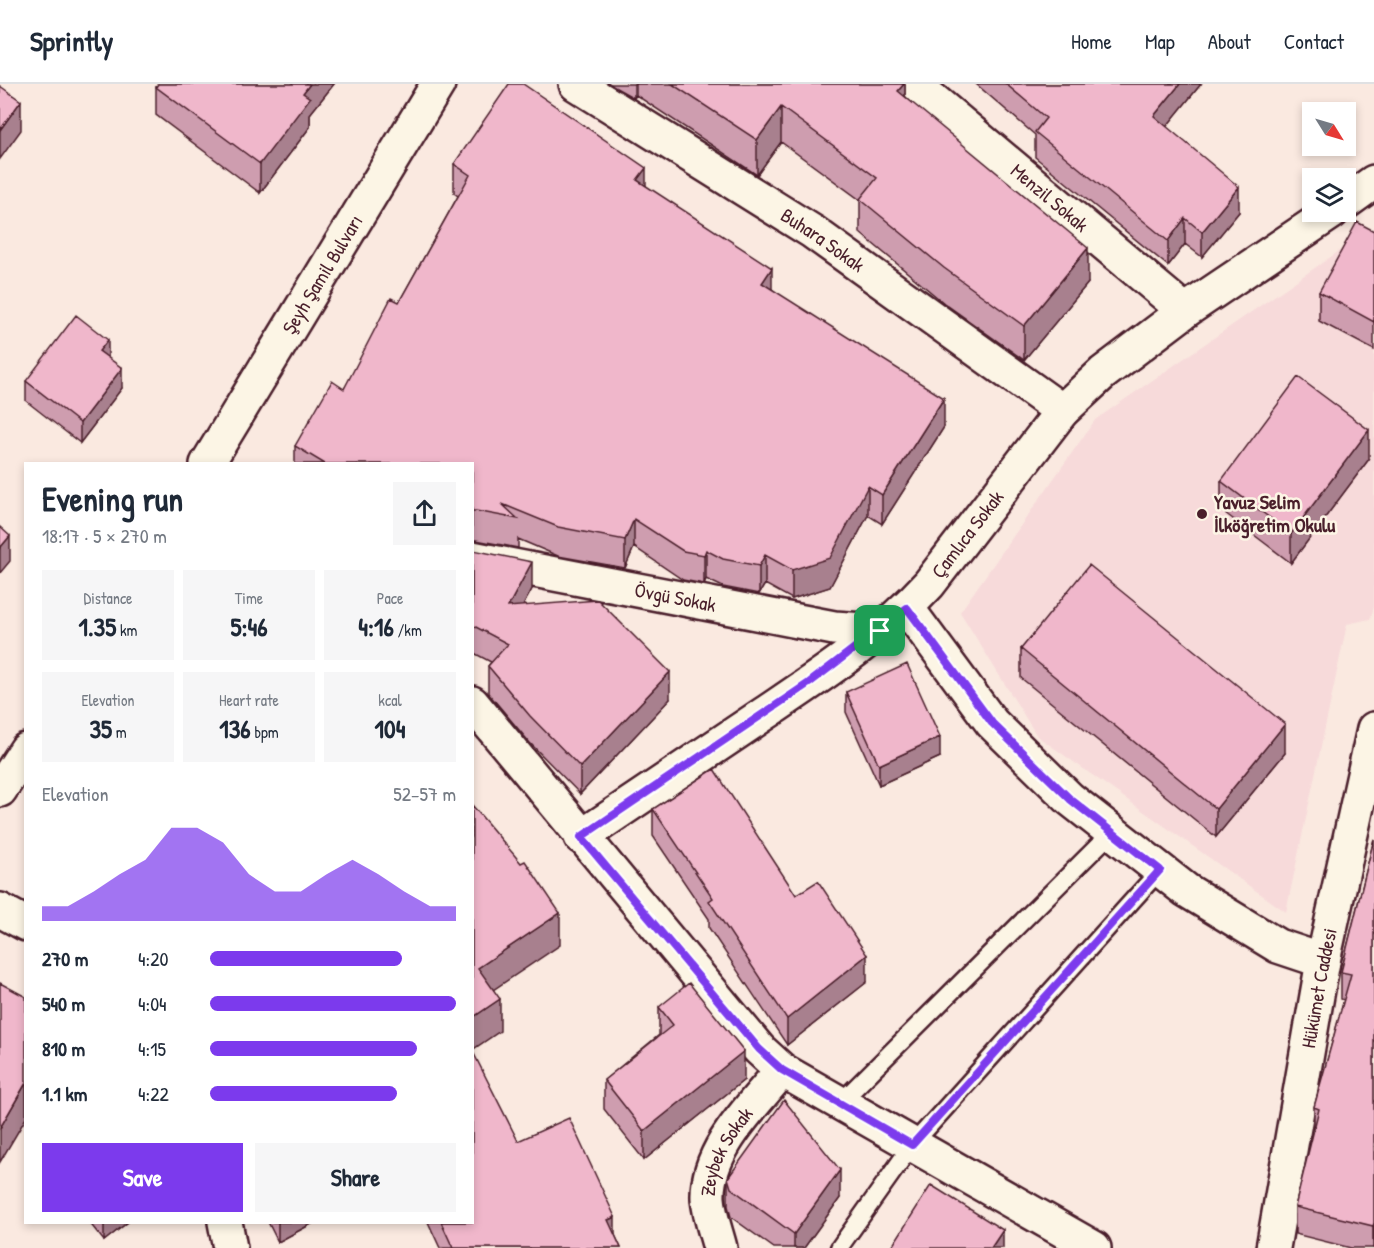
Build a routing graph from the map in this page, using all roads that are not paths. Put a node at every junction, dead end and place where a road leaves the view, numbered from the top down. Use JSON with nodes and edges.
{"nodes":[{"id":1,"x":438,"y":84,"type":"edge"},
{"id":2,"x":576,"y":84,"type":"edge"},
{"id":3,"x":914,"y":84,"type":"edge"},
{"id":4,"x":1374,"y":182,"type":"edge"},
{"id":5,"x":1356,"y":195,"type":"edge"},
{"id":6,"x":1317,"y":222,"type":"edge"},
{"id":7,"x":1185,"y":311,"type":"junction"},
{"id":8,"x":1062,"y":411,"type":"junction"},
{"id":9,"x":208,"y":462,"type":"edge"},
{"id":10,"x":474,"y":558,"type":"edge"},
{"id":11,"x":907,"y":608,"type":"junction"},
{"id":12,"x":880,"y":631,"type":"junction"},
{"id":13,"x":474,"y":705,"type":"edge"},
{"id":14,"x":1374,"y":729,"type":"edge"},
{"id":15,"x":24,"y":753,"type":"edge"},
{"id":16,"x":0,"y":790,"type":"edge"},
{"id":17,"x":1112,"y":832,"type":"junction"},
{"id":18,"x":581,"y":837,"type":"junction"},
{"id":19,"x":1160,"y":870,"type":"junction"},
{"id":20,"x":0,"y":910,"type":"edge"},
{"id":21,"x":24,"y":923,"type":"edge"},
{"id":22,"x":1323,"y":961,"type":"junction"},
{"id":23,"x":782,"y":1070,"type":"junction"},
{"id":24,"x":840,"y":1103,"type":"junction"},
{"id":25,"x":912,"y":1145,"type":"junction"},
{"id":26,"x":225,"y":1224,"type":"edge"},
{"id":27,"x":230,"y":1248,"type":"edge"},
{"id":28,"x":720,"y":1248,"type":"edge"},
{"id":29,"x":839,"y":1248,"type":"edge"},
{"id":30,"x":1094,"y":1248,"type":"edge"},
{"id":31,"x":1273,"y":1248,"type":"edge"}],
"edges":[{"from":1,"to":9,"type":"street","name":"Şeyh Şamil Bulvarı"},
{"from":2,"to":8,"type":"street","name":"Buhara Sokak"},
{"from":3,"to":7,"type":"street","name":"Menzil Sokak"},
{"from":4,"to":5,"type":"street"},
{"from":6,"to":7,"type":"street","name":"Çamlıca Sokak"},
{"from":7,"to":8,"type":"street","name":"Çamlıca Sokak"},
{"from":8,"to":11,"type":"street","name":"Çamlıca Sokak"},
{"from":10,"to":12,"type":"street","name":"Övgü Sokak"},
{"from":11,"to":12,"type":"street","name":"Çamlıca Sokak"},
{"from":11,"to":17,"type":"street"},
{"from":12,"to":18,"type":"street","name":"Çamlıca Sokak"},
{"from":13,"to":18,"type":"street"},
{"from":14,"to":22,"type":"street","name":"Hükümet Caddesi"},
{"from":15,"to":16,"type":"street"},
{"from":17,"to":19,"type":"street"},
{"from":17,"to":24,"type":"lane"},
{"from":18,"to":23,"type":"street"},
{"from":19,"to":22,"type":"street"},
{"from":19,"to":25,"type":"lane"},
{"from":20,"to":21,"type":"street"},
{"from":22,"to":31,"type":"street","name":"Hükümet Caddesi"},
{"from":23,"to":24,"type":"street"},
{"from":23,"to":28,"type":"street","name":"Zeybek Sokak"},
{"from":24,"to":25,"type":"street"},
{"from":25,"to":29,"type":"lane"},
{"from":25,"to":30,"type":"street"},
{"from":26,"to":27,"type":"street"}]}
